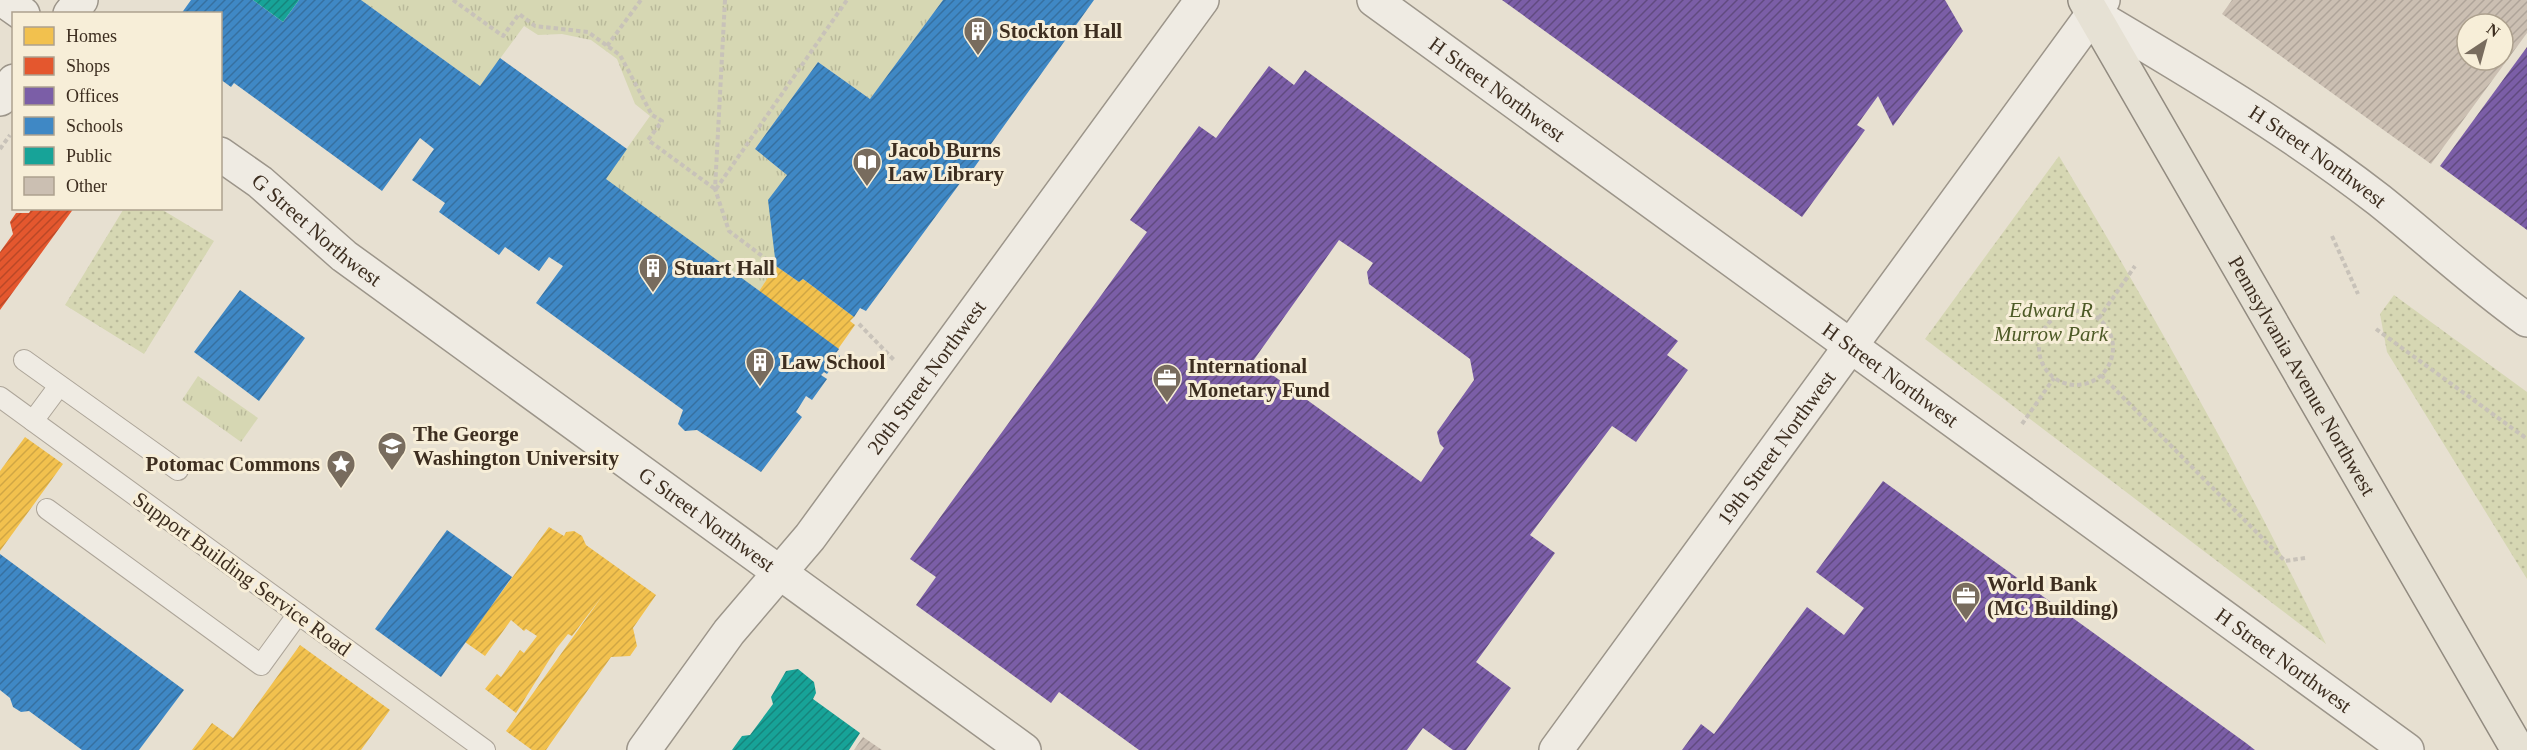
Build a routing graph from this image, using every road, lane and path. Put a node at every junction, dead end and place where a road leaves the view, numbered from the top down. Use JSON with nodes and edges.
{"nodes":[{"id":1,"x":3,"y":0,"type":"edge"},
{"id":2,"x":81,"y":0,"type":"edge"},
{"id":3,"x":453,"y":0,"type":"edge"},
{"id":4,"x":641,"y":0,"type":"edge"},
{"id":5,"x":725,"y":0,"type":"edge"},
{"id":6,"x":847,"y":0,"type":"edge"},
{"id":7,"x":1202,"y":0,"type":"edge"},
{"id":8,"x":1374,"y":0,"type":"edge"},
{"id":9,"x":2094,"y":5,"type":"edge"},
{"id":10,"x":20,"y":12,"type":"edge"},
{"id":11,"x":72,"y":12,"type":"edge"},
{"id":12,"x":607,"y":46,"type":"junction"},
{"id":13,"x":12,"y":84,"type":"edge"},
{"id":14,"x":0,"y":99,"type":"edge"},
{"id":15,"x":12,"y":134,"type":"edge"},
{"id":16,"x":0,"y":149,"type":"edge"},
{"id":17,"x":222,"y":155,"type":"edge"},
{"id":18,"x":715,"y":189,"type":"junction"},
{"id":19,"x":2332,"y":236,"type":"dead end"},
{"id":20,"x":774,"y":265,"type":"dead end"},
{"id":21,"x":2135,"y":266,"type":"dead end"},
{"id":22,"x":2358,"y":294,"type":"dead end"},
{"id":23,"x":2099,"y":318,"type":"junction"},
{"id":24,"x":2527,"y":320,"type":"edge"},
{"id":25,"x":859,"y":324,"type":"dead end"},
{"id":26,"x":2376,"y":329,"type":"dead end"},
{"id":27,"x":1849,"y":347,"type":"junction"},
{"id":28,"x":24,"y":360,"type":"dead end"},
{"id":29,"x":897,"y":364,"type":"dead end"},
{"id":30,"x":2101,"y":375,"type":"junction"},
{"id":31,"x":2054,"y":378,"type":"junction"},
{"id":32,"x":59,"y":386,"type":"junction"},
{"id":33,"x":0,"y":397,"type":"edge"},
{"id":34,"x":33,"y":421,"type":"junction"},
{"id":35,"x":2022,"y":424,"type":"dead end"},
{"id":36,"x":2527,"y":440,"type":"edge"},
{"id":37,"x":178,"y":470,"type":"dead end"},
{"id":38,"x":47,"y":509,"type":"dead end"},
{"id":39,"x":2305,"y":558,"type":"dead end"},
{"id":40,"x":779,"y":573,"type":"junction"},
{"id":41,"x":298,"y":614,"type":"junction"},
{"id":42,"x":485,"y":750,"type":"edge"},
{"id":43,"x":644,"y":750,"type":"edge"},
{"id":44,"x":1024,"y":750,"type":"edge"},
{"id":45,"x":1556,"y":750,"type":"edge"},
{"id":46,"x":2407,"y":750,"type":"edge"},
{"id":47,"x":2518,"y":750,"type":"edge"}],
"edges":[{"from":1,"to":10,"type":"street"},
{"from":2,"to":11,"type":"street"},
{"from":3,"to":12,"type":"path"},
{"from":4,"to":12,"type":"path"},
{"from":5,"to":18,"type":"path"},
{"from":6,"to":18,"type":"path"},
{"from":7,"to":40,"type":"street","name":"20th Street Northwest"},
{"from":8,"to":27,"type":"street","name":"H Street Northwest"},
{"from":9,"to":24,"type":"street","name":"H Street Northwest"},
{"from":9,"to":27,"type":"street","name":"19th Street Northwest"},
{"from":9,"to":47,"type":"main road","name":"Pennsylvania Avenue Northwest"},
{"from":12,"to":18,"type":"path"},
{"from":13,"to":14,"type":"street"},
{"from":15,"to":16,"type":"path"},
{"from":17,"to":40,"type":"street","name":"G Street Northwest"},
{"from":18,"to":20,"type":"path"},
{"from":19,"to":22,"type":"path"},
{"from":21,"to":23,"type":"path"},
{"from":23,"to":30,"type":"path"},
{"from":23,"to":31,"type":"path"},
{"from":25,"to":29,"type":"path"},
{"from":26,"to":36,"type":"path"},
{"from":27,"to":45,"type":"street","name":"19th Street Northwest"},
{"from":27,"to":46,"type":"street","name":"H Street Northwest"},
{"from":28,"to":32,"type":"lane"},
{"from":30,"to":31,"type":"path"},
{"from":30,"to":39,"type":"path"},
{"from":31,"to":35,"type":"path"},
{"from":32,"to":34,"type":"lane"},
{"from":32,"to":37,"type":"lane"},
{"from":33,"to":34,"type":"lane","name":"Support Building Service Road"},
{"from":34,"to":41,"type":"lane","name":"Support Building Service Road"},
{"from":38,"to":41,"type":"lane"},
{"from":40,"to":43,"type":"street","name":"20th Street Northwest"},
{"from":40,"to":44,"type":"street","name":"G Street Northwest"},
{"from":41,"to":42,"type":"lane","name":"Support Building Service Road"}]}
